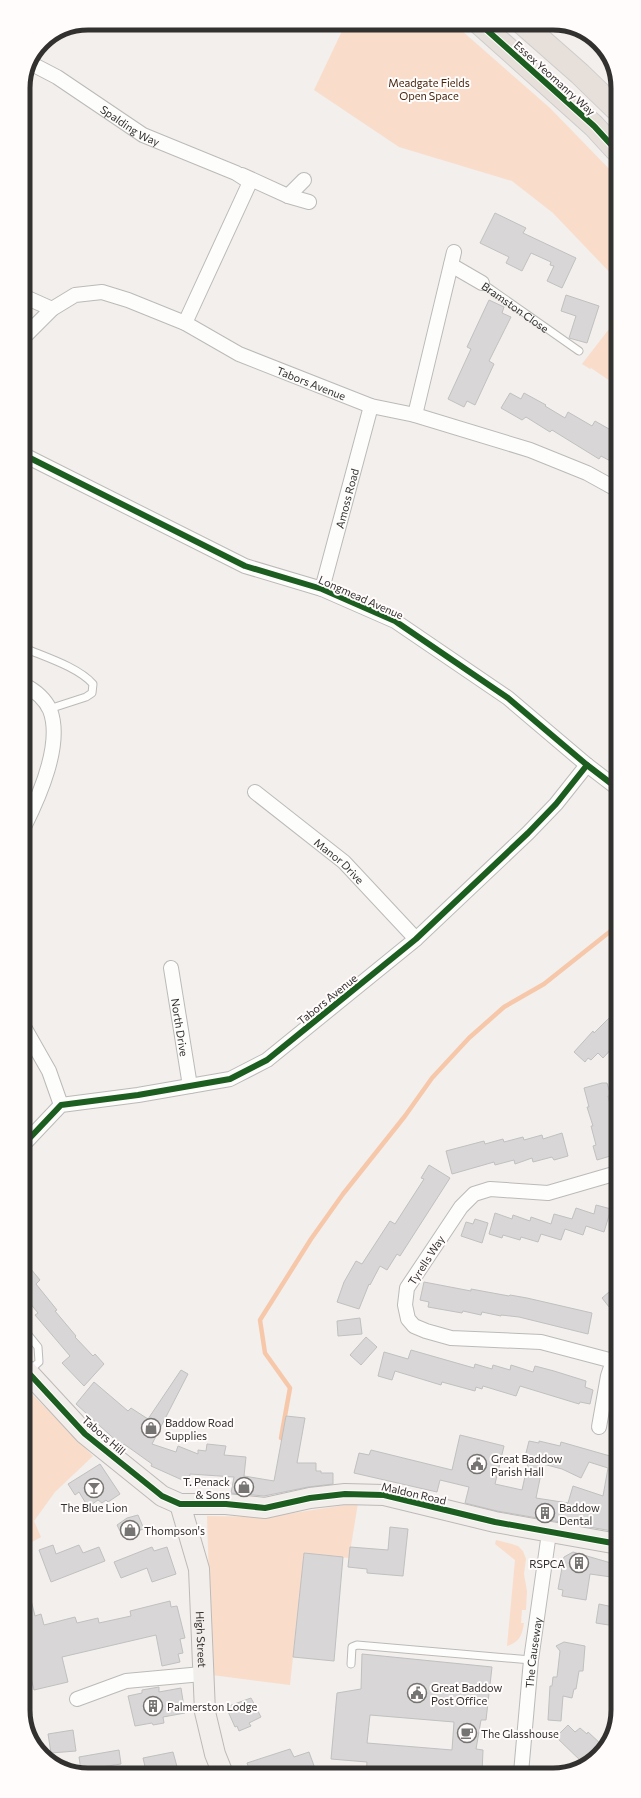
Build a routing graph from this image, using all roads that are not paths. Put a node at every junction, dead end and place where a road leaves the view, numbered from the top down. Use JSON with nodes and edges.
{"nodes":[{"id":1,"x":487,"y":30,"type":"edge"},
{"id":2,"x":530,"y":30,"type":"edge"},
{"id":3,"x":35,"y":65,"type":"edge"},
{"id":4,"x":611,"y":104,"type":"edge"},
{"id":5,"x":611,"y":145,"type":"edge"},
{"id":6,"x":236,"y":173,"type":"junction"},
{"id":7,"x":304,"y":180,"type":"dead end"},
{"id":8,"x":288,"y":196,"type":"junction"},
{"id":9,"x":310,"y":202,"type":"dead end"},
{"id":10,"x":482,"y":283,"type":"joint"},
{"id":11,"x":30,"y":299,"type":"edge"},
{"id":12,"x":52,"y":309,"type":"junction"},
{"id":13,"x":185,"y":323,"type":"junction"},
{"id":14,"x":30,"y":332,"type":"edge"},
{"id":15,"x":580,"y":351,"type":"dead end"},
{"id":16,"x":370,"y":406,"type":"junction"},
{"id":17,"x":415,"y":415,"type":"junction"},
{"id":18,"x":30,"y":458,"type":"edge"},
{"id":19,"x":611,"y":486,"type":"edge"},
{"id":20,"x":322,"y":589,"type":"junction"},
{"id":21,"x":30,"y":651,"type":"edge"},
{"id":22,"x":30,"y":689,"type":"edge"},
{"id":23,"x":49,"y":709,"type":"junction"},
{"id":24,"x":587,"y":766,"type":"junction"},
{"id":25,"x":611,"y":784,"type":"edge"},
{"id":26,"x":255,"y":792,"type":"dead end"},
{"id":27,"x":30,"y":814,"type":"edge"},
{"id":28,"x":416,"y":939,"type":"junction"},
{"id":29,"x":171,"y":968,"type":"dead end"},
{"id":30,"x":30,"y":1038,"type":"edge"},
{"id":31,"x":190,"y":1086,"type":"junction"},
{"id":32,"x":61,"y":1105,"type":"junction"},
{"id":33,"x":30,"y":1137,"type":"edge"},
{"id":34,"x":611,"y":1175,"type":"edge"},
{"id":35,"x":30,"y":1337,"type":"edge"},
{"id":36,"x":611,"y":1357,"type":"edge"},
{"id":37,"x":611,"y":1368,"type":"edge"},
{"id":38,"x":30,"y":1369,"type":"edge"},
{"id":39,"x":30,"y":1376,"type":"edge"},
{"id":40,"x":599,"y":1427,"type":"dead end"},
{"id":41,"x":180,"y":1504,"type":"junction"},
{"id":42,"x":549,"y":1533,"type":"junction"},
{"id":43,"x":611,"y":1543,"type":"edge"},
{"id":44,"x":531,"y":1660,"type":"junction"},
{"id":45,"x":351,"y":1664,"type":"dead end"},
{"id":46,"x":202,"y":1674,"type":"junction"},
{"id":47,"x":77,"y":1699,"type":"dead end"},
{"id":48,"x":221,"y":1768,"type":"edge"},
{"id":49,"x":521,"y":1768,"type":"edge"}],
"edges":[{"from":1,"to":5,"type":"main road","name":"Essex Yeomanry Way"},
{"from":2,"to":4,"type":"main road","name":"Essex Yeomanry Way"},
{"from":3,"to":6,"type":"street","name":"Spalding Way"},
{"from":6,"to":8,"type":"street","name":"Spalding Way"},
{"from":6,"to":13,"type":"street","name":"Spalding Way"},
{"from":7,"to":8,"type":"street"},
{"from":8,"to":9,"type":"street","name":"Spalding Way"},
{"from":10,"to":15,"type":"lane","name":"Bramston Close"},
{"from":10,"to":17,"type":"street","name":"Bramston Close"},
{"from":11,"to":12,"type":"street"},
{"from":12,"to":13,"type":"street","name":"Tabors Avenue"},
{"from":12,"to":14,"type":"street","name":"Tabors Avenue"},
{"from":13,"to":16,"type":"street","name":"Tabors Avenue"},
{"from":16,"to":17,"type":"street","name":"Tabors Avenue"},
{"from":16,"to":20,"type":"street","name":"Amoss Road"},
{"from":17,"to":19,"type":"street","name":"Tabors Avenue"},
{"from":18,"to":20,"type":"street","name":"Longmead Avenue"},
{"from":20,"to":24,"type":"street","name":"Longmead Avenue"},
{"from":21,"to":23,"type":"lane"},
{"from":22,"to":23,"type":"street"},
{"from":23,"to":27,"type":"street"},
{"from":24,"to":25,"type":"street","name":"Longmead Avenue"},
{"from":24,"to":28,"type":"street","name":"Tabors Avenue"},
{"from":26,"to":28,"type":"street","name":"Manor Drive"},
{"from":28,"to":31,"type":"street","name":"Tabors Avenue"},
{"from":29,"to":31,"type":"street","name":"North Drive"},
{"from":30,"to":32,"type":"street"},
{"from":31,"to":32,"type":"street","name":"Tabors Avenue"},
{"from":32,"to":33,"type":"street"},
{"from":34,"to":36,"type":"street","name":"Tyrells Way"},
{"from":35,"to":38,"type":"lane"},
{"from":37,"to":40,"type":"street","name":"Tyrells Way"},
{"from":39,"to":41,"type":"street","name":"Tabors Hill"},
{"from":41,"to":42,"type":"street","name":"Maldon Road"},
{"from":41,"to":46,"type":"street","name":"High Street"},
{"from":42,"to":43,"type":"street","name":"Maldon Road"},
{"from":42,"to":44,"type":"street","name":"The Causeway"},
{"from":44,"to":45,"type":"lane"},
{"from":44,"to":49,"type":"street","name":"The Causeway"},
{"from":46,"to":47,"type":"street"},
{"from":46,"to":48,"type":"street","name":"High Street"}]}
